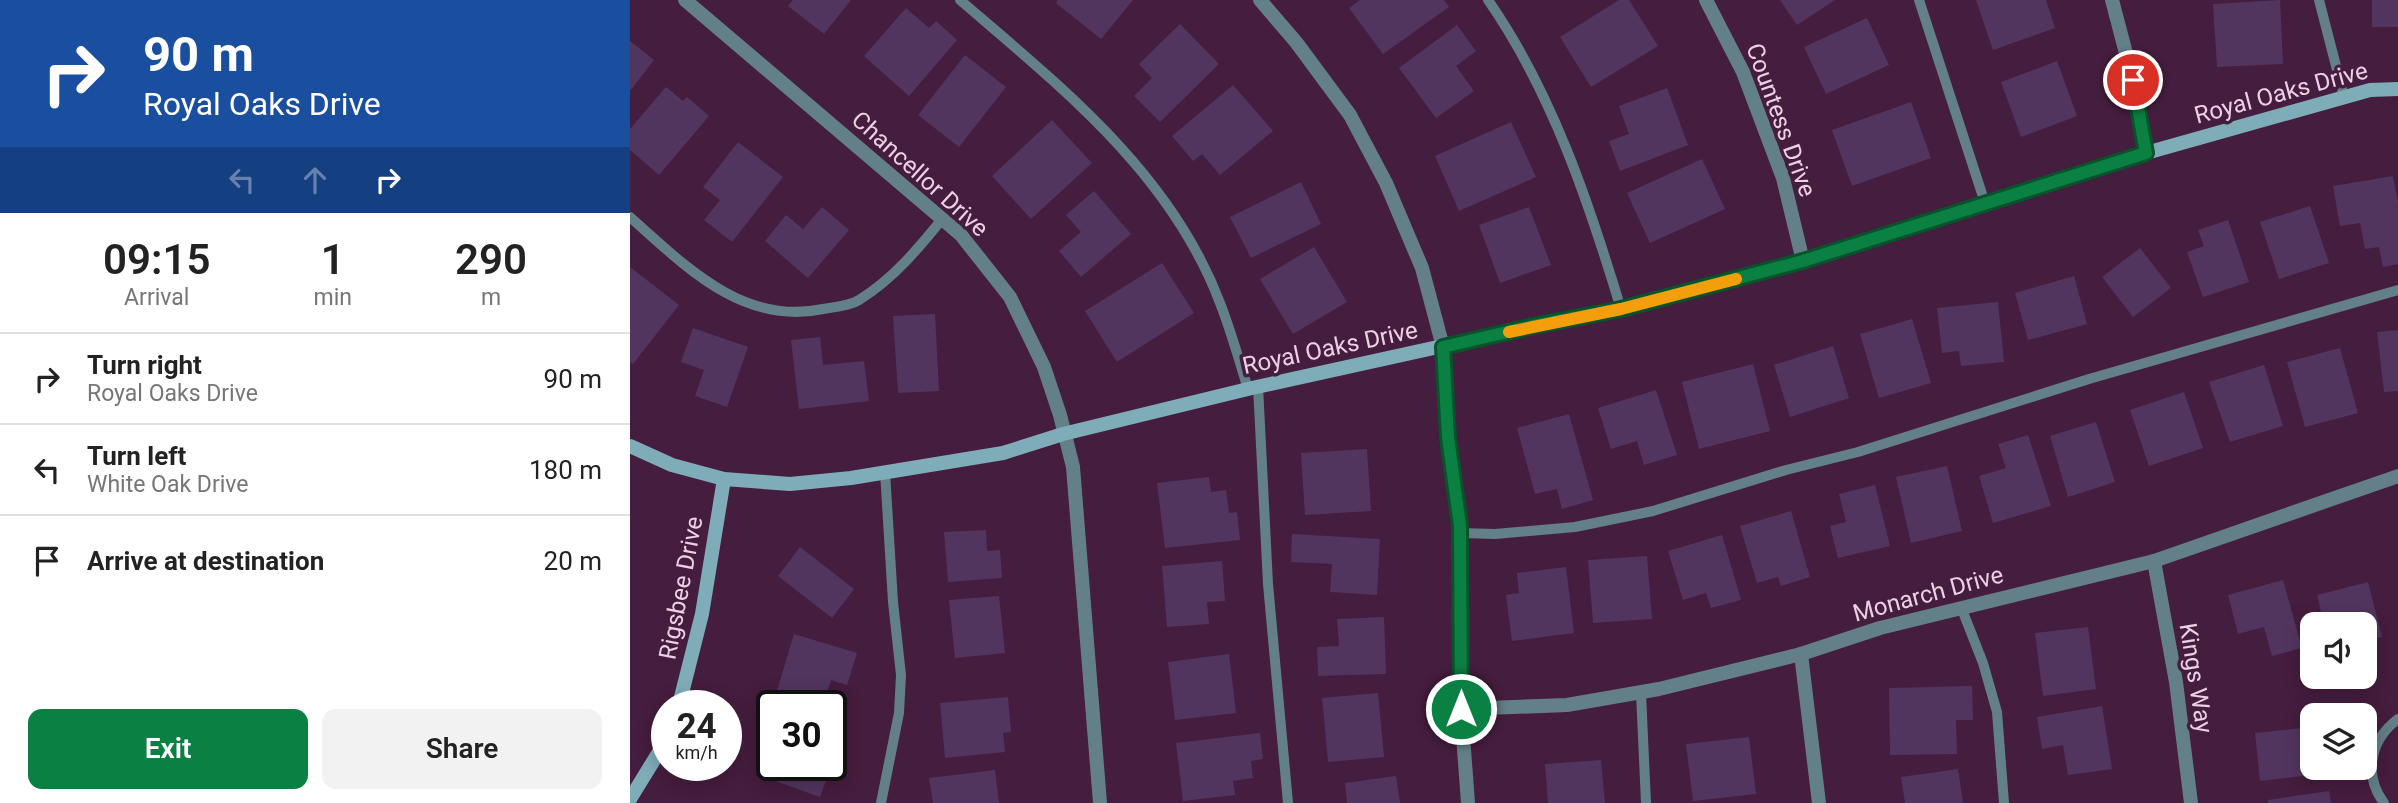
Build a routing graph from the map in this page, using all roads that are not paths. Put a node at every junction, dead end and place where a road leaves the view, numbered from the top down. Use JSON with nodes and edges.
{"nodes":[{"id":1,"x":685,"y":0,"type":"edge"},
{"id":2,"x":960,"y":0,"type":"edge"},
{"id":3,"x":1260,"y":0,"type":"edge"},
{"id":4,"x":1488,"y":0,"type":"edge"},
{"id":5,"x":1706,"y":0,"type":"edge"},
{"id":6,"x":1919,"y":0,"type":"edge"},
{"id":7,"x":2112,"y":0,"type":"edge"},
{"id":8,"x":2319,"y":0,"type":"edge"},
{"id":9,"x":2398,"y":89,"type":"edge"},
{"id":10,"x":2344,"y":97,"type":"junction"},
{"id":11,"x":2146,"y":153,"type":"junction"},
{"id":12,"x":1985,"y":203,"type":"junction"},
{"id":13,"x":630,"y":217,"type":"edge"},
{"id":14,"x":943,"y":218,"type":"junction"},
{"id":15,"x":1803,"y":261,"type":"junction"},
{"id":16,"x":2398,"y":290,"type":"edge"},
{"id":17,"x":1621,"y":309,"type":"junction"},
{"id":18,"x":1443,"y":347,"type":"junction"},
{"id":19,"x":1253,"y":387,"type":"junction"},
{"id":20,"x":1063,"y":433,"type":"junction"},
{"id":21,"x":630,"y":446,"type":"edge"},
{"id":22,"x":885,"y":472,"type":"junction"},
{"id":23,"x":2398,"y":476,"type":"edge"},
{"id":24,"x":724,"y":479,"type":"junction"},
{"id":25,"x":1460,"y":533,"type":"junction"},
{"id":26,"x":2154,"y":561,"type":"junction"},
{"id":27,"x":1961,"y":607,"type":"junction"},
{"id":28,"x":1801,"y":654,"type":"junction"},
{"id":29,"x":683,"y":690,"type":"edge"},
{"id":30,"x":1641,"y":692,"type":"junction"},
{"id":31,"x":1461,"y":709,"type":"junction"},
{"id":32,"x":2398,"y":719,"type":"edge"},
{"id":33,"x":651,"y":762,"type":"edge"},
{"id":34,"x":633,"y":788,"type":"edge"},
{"id":35,"x":881,"y":803,"type":"edge"},
{"id":36,"x":1100,"y":803,"type":"edge"},
{"id":37,"x":1288,"y":803,"type":"edge"},
{"id":38,"x":1468,"y":803,"type":"edge"},
{"id":39,"x":1646,"y":803,"type":"edge"},
{"id":40,"x":1819,"y":803,"type":"edge"},
{"id":41,"x":2004,"y":803,"type":"edge"},
{"id":42,"x":2191,"y":803,"type":"edge"},
{"id":43,"x":2384,"y":803,"type":"edge"}],
"edges":[{"from":1,"to":14,"type":"street","name":"Chancellor Drive"},
{"from":2,"to":19,"type":"lane"},
{"from":3,"to":18,"type":"street"},
{"from":4,"to":17,"type":"lane"},
{"from":5,"to":15,"type":"street","name":"Countess Drive"},
{"from":6,"to":12,"type":"lane"},
{"from":7,"to":11,"type":"street"},
{"from":8,"to":10,"type":"lane"},
{"from":9,"to":10,"type":"street","name":"Royal Oaks Drive"},
{"from":10,"to":11,"type":"street","name":"Royal Oaks Drive"},
{"from":11,"to":12,"type":"street","name":"Royal Oaks Drive"},
{"from":12,"to":15,"type":"street","name":"Royal Oaks Drive"},
{"from":13,"to":14,"type":"lane"},
{"from":14,"to":20,"type":"street","name":"Chancellor Drive"},
{"from":15,"to":17,"type":"street","name":"Royal Oaks Drive"},
{"from":16,"to":25,"type":"lane"},
{"from":17,"to":18,"type":"street","name":"Royal Oaks Drive"},
{"from":18,"to":19,"type":"street","name":"Royal Oaks Drive"},
{"from":18,"to":25,"type":"street"},
{"from":19,"to":20,"type":"street","name":"Royal Oaks Drive"},
{"from":19,"to":37,"type":"lane"},
{"from":20,"to":22,"type":"street","name":"Royal Oaks Drive"},
{"from":20,"to":36,"type":"street","name":"Chancellor Drive"},
{"from":21,"to":24,"type":"street","name":"Royal Oaks Drive"},
{"from":22,"to":24,"type":"street","name":"Royal Oaks Drive"},
{"from":22,"to":35,"type":"lane"},
{"from":23,"to":26,"type":"street","name":"Monarch Drive"},
{"from":24,"to":29,"type":"street","name":"Rigsbee Drive"},
{"from":25,"to":31,"type":"street"},
{"from":26,"to":27,"type":"street","name":"Monarch Drive"},
{"from":26,"to":42,"type":"street","name":"Kings Way"},
{"from":27,"to":28,"type":"street","name":"Monarch Drive"},
{"from":27,"to":41,"type":"lane"},
{"from":28,"to":30,"type":"street","name":"Monarch Drive"},
{"from":28,"to":40,"type":"street"},
{"from":30,"to":31,"type":"street","name":"Monarch Drive"},
{"from":30,"to":39,"type":"lane"},
{"from":31,"to":38,"type":"street"},
{"from":32,"to":43,"type":"lane"},
{"from":33,"to":34,"type":"street"}]}
